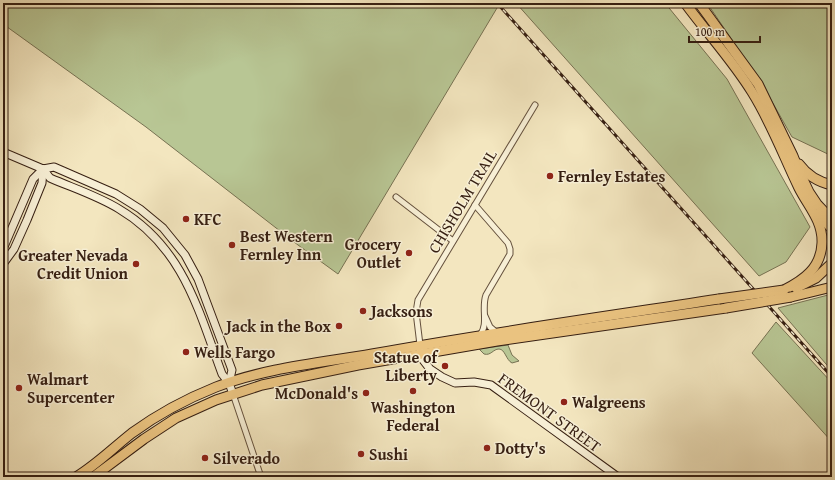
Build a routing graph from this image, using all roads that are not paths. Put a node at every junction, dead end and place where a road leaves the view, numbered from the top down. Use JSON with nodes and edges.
{"nodes":[{"id":1,"x":685,"y":3,"type":"edge"},
{"id":2,"x":698,"y":3,"type":"edge"},
{"id":3,"x":698,"y":20,"type":"junction"},
{"id":4,"x":736,"y":52,"type":"junction"},
{"id":5,"x":535,"y":105,"type":"dead end"},
{"id":6,"x":3,"y":152,"type":"edge"},
{"id":7,"x":793,"y":156,"type":"junction"},
{"id":8,"x":43,"y":169,"type":"junction"},
{"id":9,"x":832,"y":185,"type":"edge"},
{"id":10,"x":396,"y":197,"type":"dead end"},
{"id":11,"x":475,"y":205,"type":"junction"},
{"id":12,"x":811,"y":208,"type":"junction"},
{"id":13,"x":129,"y":215,"type":"junction"},
{"id":14,"x":149,"y":216,"type":"junction"},
{"id":15,"x":832,"y":220,"type":"edge"},
{"id":16,"x":832,"y":229,"type":"edge"},
{"id":17,"x":453,"y":241,"type":"junction"},
{"id":18,"x":3,"y":249,"type":"edge"},
{"id":19,"x":832,"y":263,"type":"edge"},
{"id":20,"x":3,"y":264,"type":"edge"},
{"id":21,"x":832,"y":272,"type":"edge"},
{"id":22,"x":832,"y":287,"type":"edge"},
{"id":23,"x":784,"y":290,"type":"junction"},
{"id":24,"x":791,"y":297,"type":"junction"},
{"id":25,"x":416,"y":312,"type":"joint"},
{"id":26,"x":484,"y":315,"type":"junction"},
{"id":27,"x":497,"y":333,"type":"junction"},
{"id":28,"x":479,"y":335,"type":"junction"},
{"id":29,"x":420,"y":349,"type":"junction"},
{"id":30,"x":229,"y":382,"type":"junction"},
{"id":31,"x":233,"y":394,"type":"junction"},
{"id":32,"x":92,"y":472,"type":"edge"},
{"id":33,"x":76,"y":477,"type":"edge"},
{"id":34,"x":80,"y":477,"type":"edge"},
{"id":35,"x":261,"y":477,"type":"edge"},
{"id":36,"x":618,"y":477,"type":"edge"}],
"edges":[{"from":1,"to":3,"type":"highway"},
{"from":2,"to":4,"type":"highway"},
{"from":3,"to":4,"type":"highway"},
{"from":3,"to":12,"type":"highway"},
{"from":4,"to":7,"type":"highway"},
{"from":5,"to":11,"type":"street","name":"CHISHOLM TRAIL"},
{"from":6,"to":8,"type":"street"},
{"from":7,"to":9,"type":"highway"},
{"from":7,"to":15,"type":"highway"},
{"from":8,"to":13,"type":"street"},
{"from":8,"to":14,"type":"street"},
{"from":8,"to":18,"type":"street"},
{"from":8,"to":20,"type":"street"},
{"from":10,"to":17,"type":"street"},
{"from":11,"to":17,"type":"street","name":"CHISHOLM TRAIL"},
{"from":11,"to":26,"type":"street"},
{"from":12,"to":16,"type":"highway"},
{"from":12,"to":23,"type":"highway"},
{"from":13,"to":14,"type":"street"},
{"from":13,"to":30,"type":"street"},
{"from":14,"to":30,"type":"street"},
{"from":17,"to":25,"type":"street","name":"CHISHOLM TRAIL"},
{"from":19,"to":23,"type":"highway"},
{"from":21,"to":24,"type":"highway"},
{"from":22,"to":24,"type":"highway"},
{"from":23,"to":27,"type":"highway","bridge":true},
{"from":24,"to":29,"type":"highway","bridge":true},
{"from":25,"to":29,"type":"street","name":"FREMONT STREET"},
{"from":26,"to":27,"type":"street"},
{"from":26,"to":28,"type":"street"},
{"from":27,"to":28,"type":"highway"},
{"from":28,"to":29,"type":"highway"},
{"from":29,"to":30,"type":"highway"},
{"from":29,"to":31,"type":"highway"},
{"from":29,"to":36,"type":"street","name":"FREMONT STREET"},
{"from":30,"to":31,"type":"street"},
{"from":30,"to":32,"type":"highway"},
{"from":31,"to":32,"type":"highway"},
{"from":31,"to":35,"type":"street"},
{"from":32,"to":33,"type":"highway"},
{"from":32,"to":34,"type":"highway"}]}
